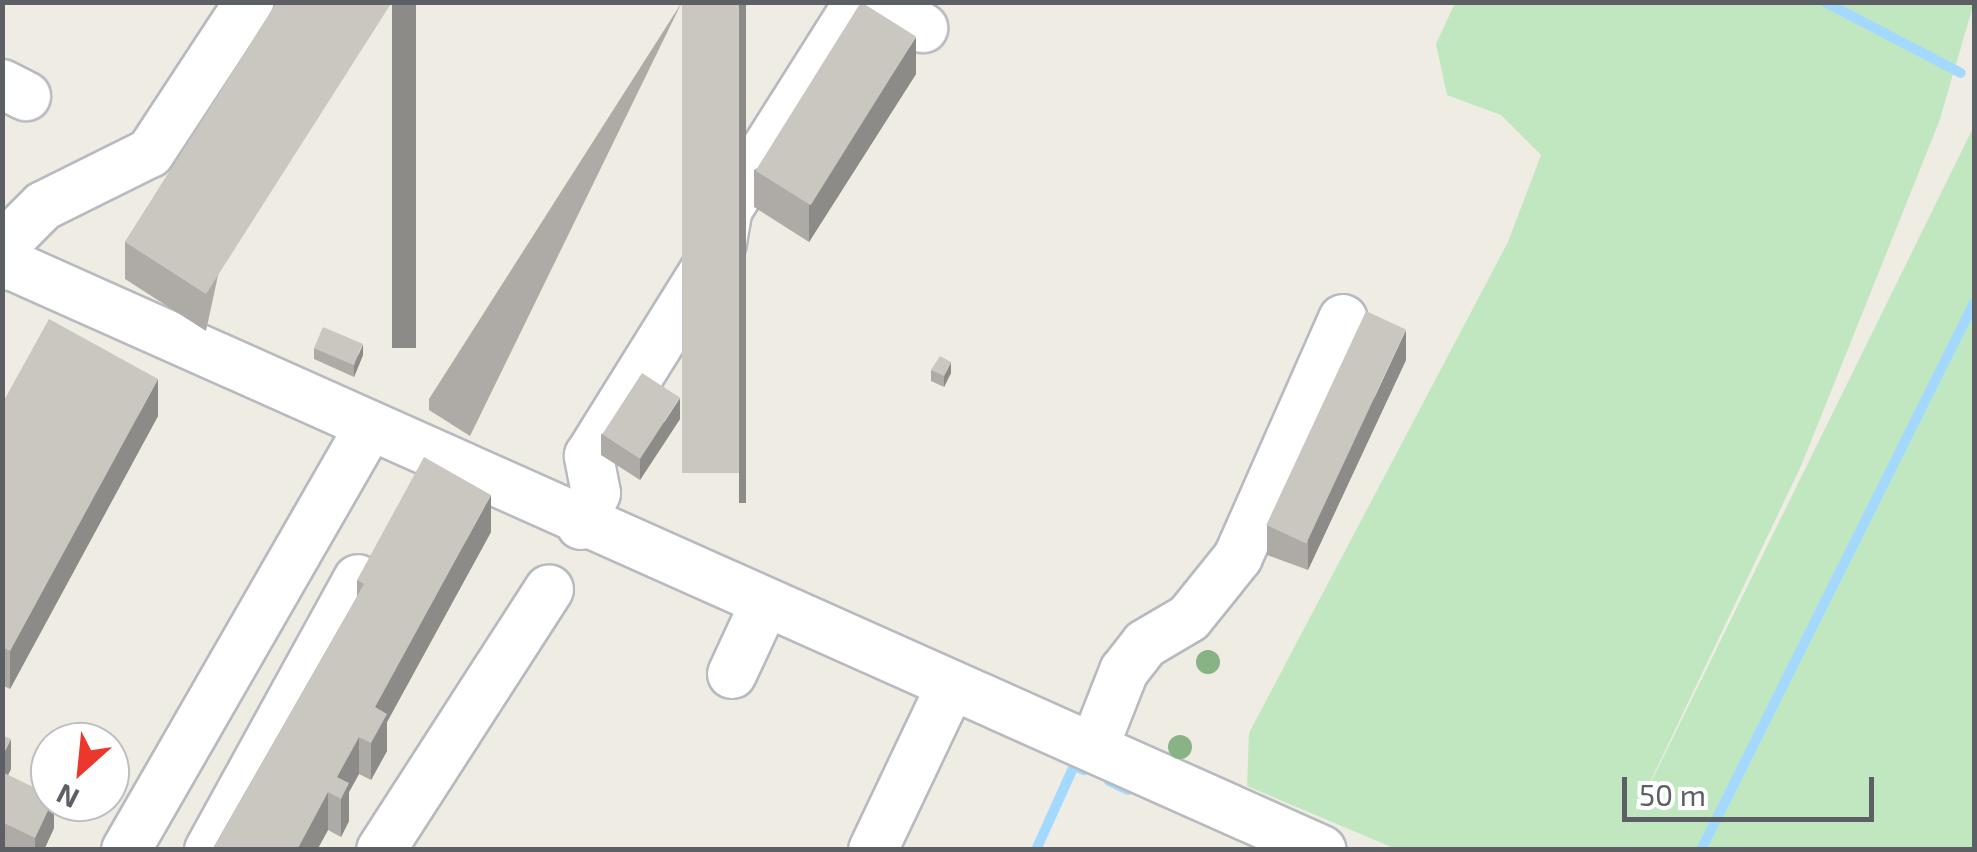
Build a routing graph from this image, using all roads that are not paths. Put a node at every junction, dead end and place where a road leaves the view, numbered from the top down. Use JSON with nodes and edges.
{"nodes":[{"id":1,"x":249,"y":2,"type":"edge"},
{"id":2,"x":860,"y":2,"type":"edge"},
{"id":3,"x":883,"y":2,"type":"edge"},
{"id":4,"x":923,"y":28,"type":"dead end"},
{"id":5,"x":3,"y":263,"type":"edge"},
{"id":6,"x":1343,"y":319,"type":"dead end"},
{"id":7,"x":369,"y":428,"type":"junction"},
{"id":8,"x":581,"y":525,"type":"junction"},
{"id":9,"x":358,"y":579,"type":"edge"},
{"id":10,"x":549,"y":589,"type":"dead end"},
{"id":11,"x":764,"y":605,"type":"junction"},
{"id":12,"x":732,"y":674,"type":"dead end"},
{"id":13,"x":951,"y":686,"type":"junction"},
{"id":14,"x":1094,"y":747,"type":"junction"},
{"id":15,"x":900,"y":792,"type":"junction"},
{"id":16,"x":126,"y":850,"type":"edge"},
{"id":17,"x":209,"y":850,"type":"edge"},
{"id":18,"x":381,"y":850,"type":"edge"},
{"id":19,"x":873,"y":850,"type":"edge"},
{"id":20,"x":887,"y":850,"type":"edge"},
{"id":21,"x":1322,"y":850,"type":"edge"}],
"edges":[{"from":1,"to":5,"type":"street"},
{"from":2,"to":8,"type":"street"},
{"from":3,"to":4,"type":"street"},
{"from":5,"to":7,"type":"street"},
{"from":6,"to":14,"type":"street"},
{"from":7,"to":8,"type":"street"},
{"from":7,"to":16,"type":"street"},
{"from":8,"to":11,"type":"street"},
{"from":9,"to":17,"type":"street"},
{"from":10,"to":18,"type":"street"},
{"from":11,"to":12,"type":"street"},
{"from":11,"to":13,"type":"street"},
{"from":13,"to":14,"type":"street"},
{"from":13,"to":15,"type":"street"},
{"from":14,"to":21,"type":"street"},
{"from":15,"to":19,"type":"street"},
{"from":15,"to":20,"type":"street"}]}
